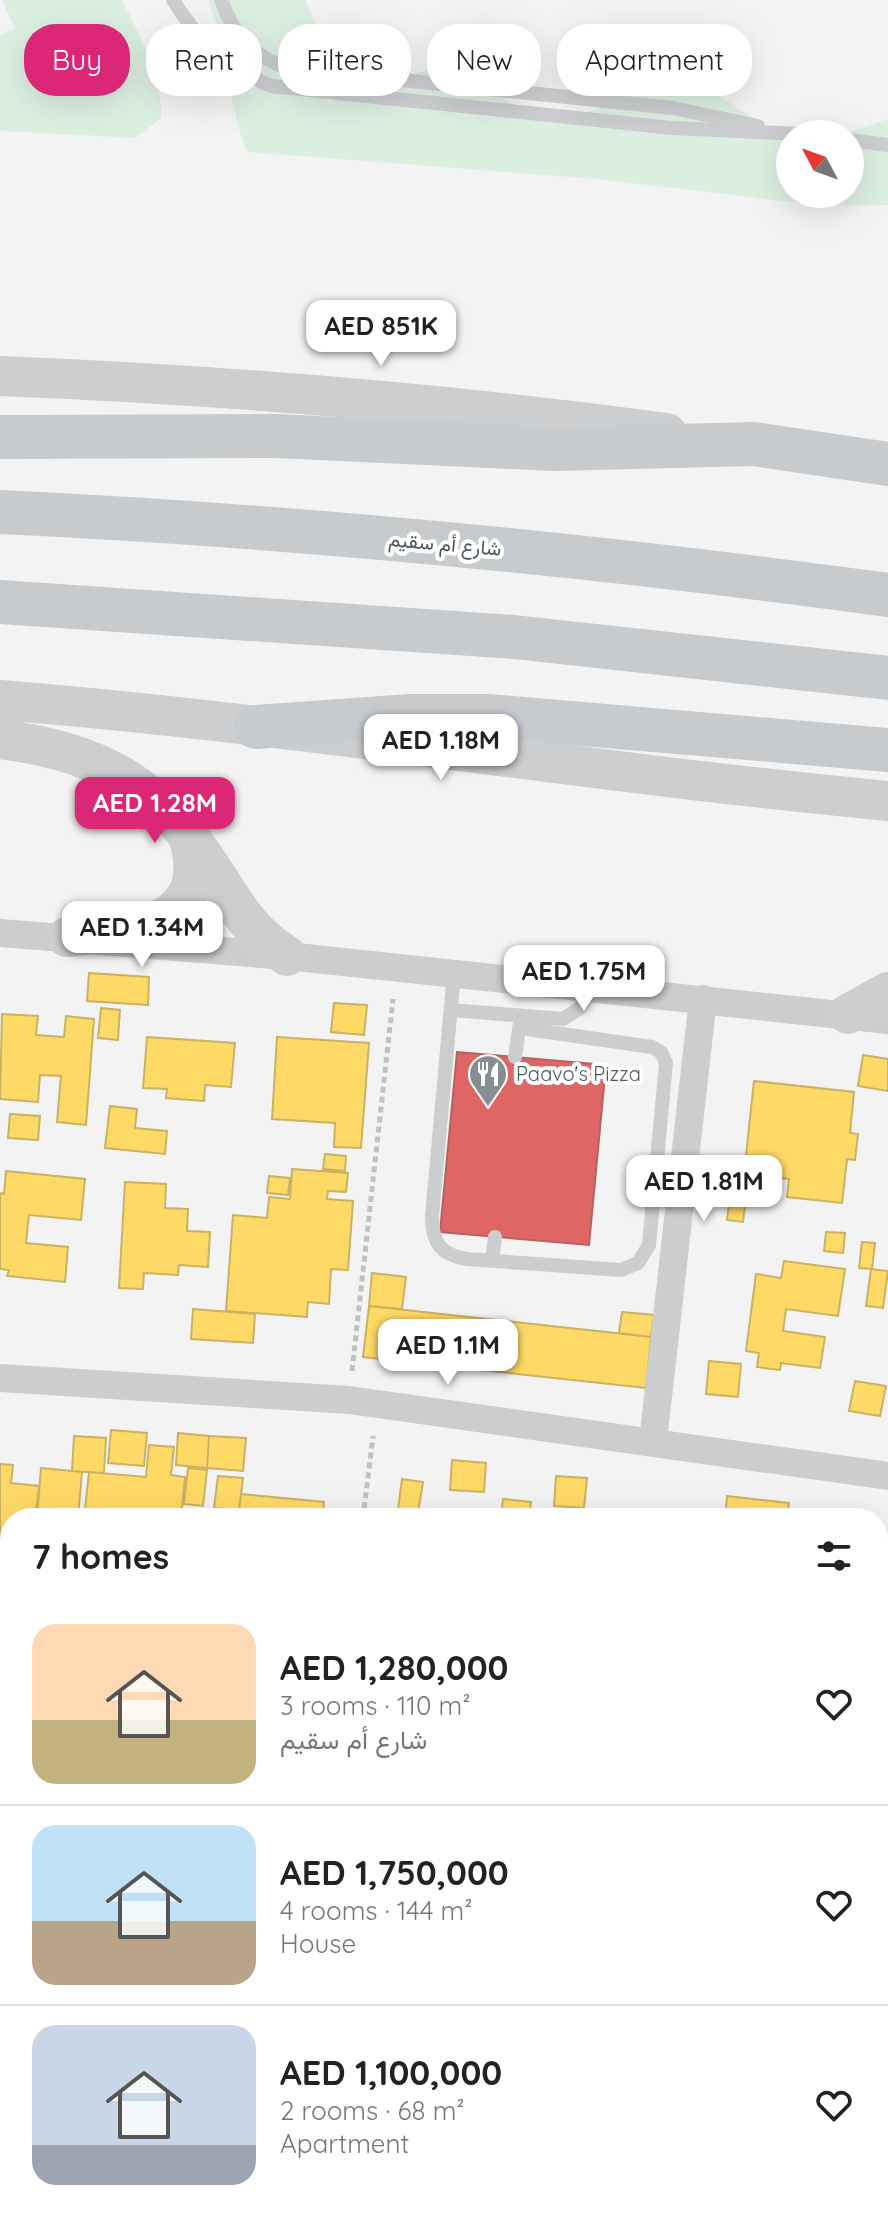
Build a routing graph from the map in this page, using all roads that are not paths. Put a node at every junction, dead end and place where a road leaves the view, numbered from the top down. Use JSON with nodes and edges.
{"nodes":[{"id":1,"x":173,"y":0,"type":"edge"},
{"id":2,"x":221,"y":0,"type":"edge"},
{"id":3,"x":770,"y":130,"type":"junction"},
{"id":4,"x":776,"y":131,"type":"edge"},
{"id":5,"x":864,"y":142,"type":"edge"},
{"id":6,"x":888,"y":145,"type":"edge"},
{"id":7,"x":0,"y":376,"type":"edge"},
{"id":8,"x":0,"y":437,"type":"edge"},
{"id":9,"x":754,"y":444,"type":"junction"},
{"id":10,"x":888,"y":464,"type":"edge"},
{"id":11,"x":0,"y":512,"type":"edge"},
{"id":12,"x":888,"y":595,"type":"edge"},
{"id":13,"x":0,"y":602,"type":"edge"},
{"id":14,"x":888,"y":678,"type":"edge"},
{"id":15,"x":0,"y":700,"type":"edge"},
{"id":16,"x":256,"y":727,"type":"junction"},
{"id":17,"x":0,"y":739,"type":"edge"},
{"id":18,"x":888,"y":750,"type":"edge"},
{"id":19,"x":888,"y":801,"type":"edge"},
{"id":20,"x":187,"y":832,"type":"junction"},
{"id":21,"x":0,"y":933,"type":"edge"},
{"id":22,"x":67,"y":937,"type":"junction"},
{"id":23,"x":287,"y":956,"type":"junction"},
{"id":24,"x":454,"y":973,"type":"junction"},
{"id":25,"x":590,"y":987,"type":"junction"},
{"id":26,"x":888,"y":992,"type":"edge"},
{"id":27,"x":703,"y":999,"type":"junction"},
{"id":28,"x":451,"y":1010,"type":"junction"},
{"id":29,"x":848,"y":1014,"type":"junction"},
{"id":30,"x":888,"y":1020,"type":"edge"},
{"id":31,"x":520,"y":1022,"type":"junction"},
{"id":32,"x":515,"y":1057,"type":"dead end"},
{"id":33,"x":495,"y":1237,"type":"dead end"},
{"id":34,"x":492,"y":1260,"type":"junction"},
{"id":35,"x":0,"y":1378,"type":"edge"},
{"id":36,"x":653,"y":1441,"type":"junction"},
{"id":37,"x":888,"y":1476,"type":"edge"}],
"edges":[{"from":1,"to":3,"type":"lane"},
{"from":2,"to":3,"type":"lane"},
{"from":3,"to":4,"type":"lane"},
{"from":5,"to":6,"type":"lane"},
{"from":7,"to":9,"type":"main road"},
{"from":8,"to":9,"type":"main road"},
{"from":9,"to":10,"type":"main road"},
{"from":11,"to":12,"type":"main road","name":"شارع أم سقيم"},
{"from":13,"to":14,"type":"main road"},
{"from":15,"to":16,"type":"main road"},
{"from":16,"to":18,"type":"main road"},
{"from":16,"to":19,"type":"main road"},
{"from":17,"to":20,"type":"main road"},
{"from":20,"to":22,"type":"main road"},
{"from":20,"to":23,"type":"main road"},
{"from":21,"to":22,"type":"street"},
{"from":22,"to":23,"type":"street"},
{"from":23,"to":24,"type":"street"},
{"from":24,"to":25,"type":"street"},
{"from":24,"to":28,"type":"lane"},
{"from":25,"to":27,"type":"street"},
{"from":25,"to":31,"type":"lane"},
{"from":26,"to":29,"type":"main road"},
{"from":27,"to":29,"type":"street"},
{"from":27,"to":36,"type":"street"},
{"from":28,"to":31,"type":"lane"},
{"from":28,"to":34,"type":"lane"},
{"from":29,"to":30,"type":"street"},
{"from":31,"to":32,"type":"lane"},
{"from":31,"to":34,"type":"lane"},
{"from":33,"to":34,"type":"lane"},
{"from":35,"to":36,"type":"street"},
{"from":36,"to":37,"type":"street"}]}
